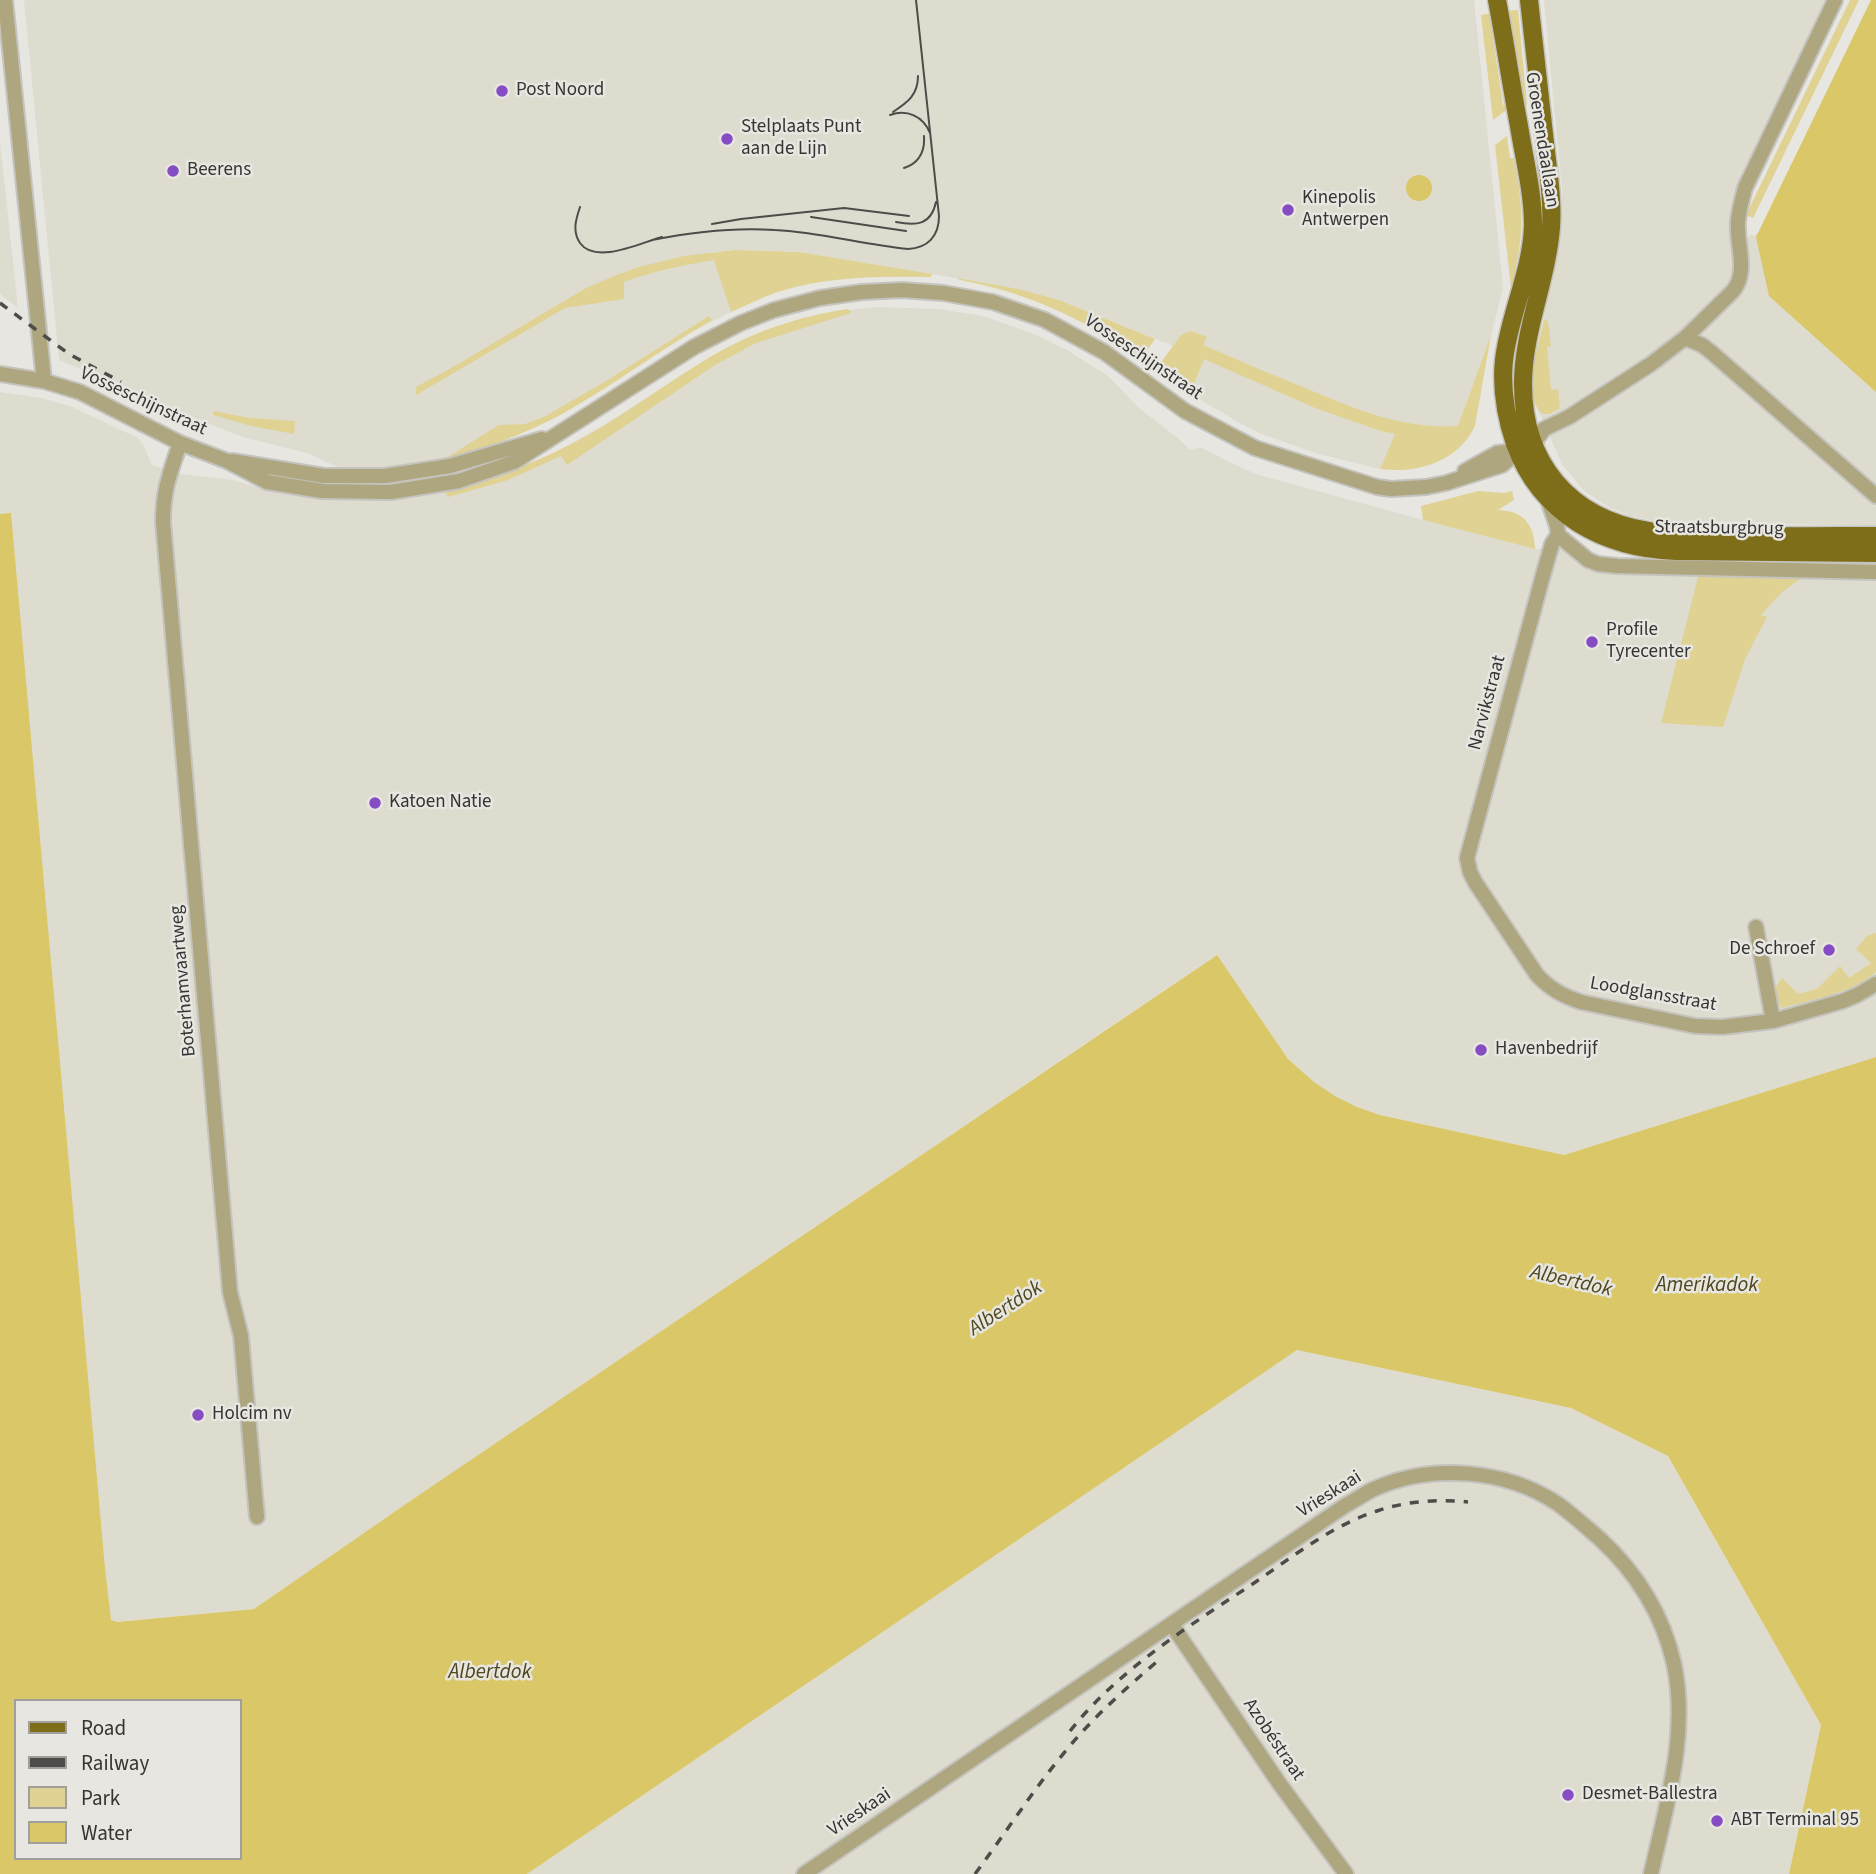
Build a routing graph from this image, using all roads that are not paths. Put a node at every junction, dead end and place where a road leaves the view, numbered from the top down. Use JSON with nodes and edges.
{"nodes":[{"id":1,"x":5,"y":0,"type":"edge"},
{"id":2,"x":1497,"y":0,"type":"edge"},
{"id":3,"x":1529,"y":0,"type":"edge"},
{"id":4,"x":1835,"y":0,"type":"edge"},
{"id":5,"x":1685,"y":338,"type":"junction"},
{"id":6,"x":0,"y":374,"type":"edge"},
{"id":7,"x":44,"y":381,"type":"junction"},
{"id":8,"x":180,"y":443,"type":"junction"},
{"id":9,"x":1525,"y":448,"type":"junction"},
{"id":10,"x":1876,"y":496,"type":"edge"},
{"id":11,"x":1548,"y":499,"type":"junction"},
{"id":12,"x":1558,"y":535,"type":"junction"},
{"id":13,"x":1876,"y":536,"type":"edge"},
{"id":14,"x":1876,"y":553,"type":"edge"},
{"id":15,"x":1876,"y":572,"type":"edge"},
{"id":16,"x":1475,"y":882,"type":"joint"},
{"id":17,"x":1756,"y":927,"type":"dead end"},
{"id":18,"x":1876,"y":984,"type":"edge"},
{"id":19,"x":1773,"y":1021,"type":"junction"},
{"id":20,"x":257,"y":1517,"type":"dead end"},
{"id":21,"x":1172,"y":1625,"type":"junction"},
{"id":22,"x":804,"y":1874,"type":"edge"},
{"id":23,"x":1346,"y":1874,"type":"edge"},
{"id":24,"x":1651,"y":1874,"type":"edge"}],
"edges":[{"from":1,"to":7,"type":"street"},
{"from":2,"to":9,"type":"main road","name":"Groenendaallaan"},
{"from":3,"to":9,"type":"main road","name":"Groenendaallaan"},
{"from":4,"to":5,"type":"street","name":"Vosseschijnstraat"},
{"from":5,"to":9,"type":"street","name":"Vosseschijnstraat"},
{"from":5,"to":10,"type":"street"},
{"from":6,"to":7,"type":"street","name":"Vosseschijnstraat"},
{"from":7,"to":8,"type":"street","name":"Vosseschijnstraat"},
{"from":8,"to":9,"type":"street","name":"Vosseschijnstraat"},
{"from":8,"to":20,"type":"street","name":"Boterhamvaartweg"},
{"from":9,"to":11,"type":"main road","name":"Straatsburgbrug"},
{"from":9,"to":13,"type":"main road","name":"Straatsburgbrug"},
{"from":11,"to":12,"type":"street"},
{"from":11,"to":14,"type":"main road","name":"Straatsburgbrug"},
{"from":12,"to":15,"type":"street"},
{"from":12,"to":16,"type":"street","name":"Narvikstraat"},
{"from":16,"to":19,"type":"street","name":"Loodglansstraat"},
{"from":17,"to":19,"type":"street"},
{"from":18,"to":19,"type":"street","name":"Loodglansstraat"},
{"from":21,"to":22,"type":"street","name":"Vrieskaai"},
{"from":21,"to":23,"type":"street","name":"Azobéstraat"},
{"from":21,"to":24,"type":"street","name":"Vrieskaai"}]}
